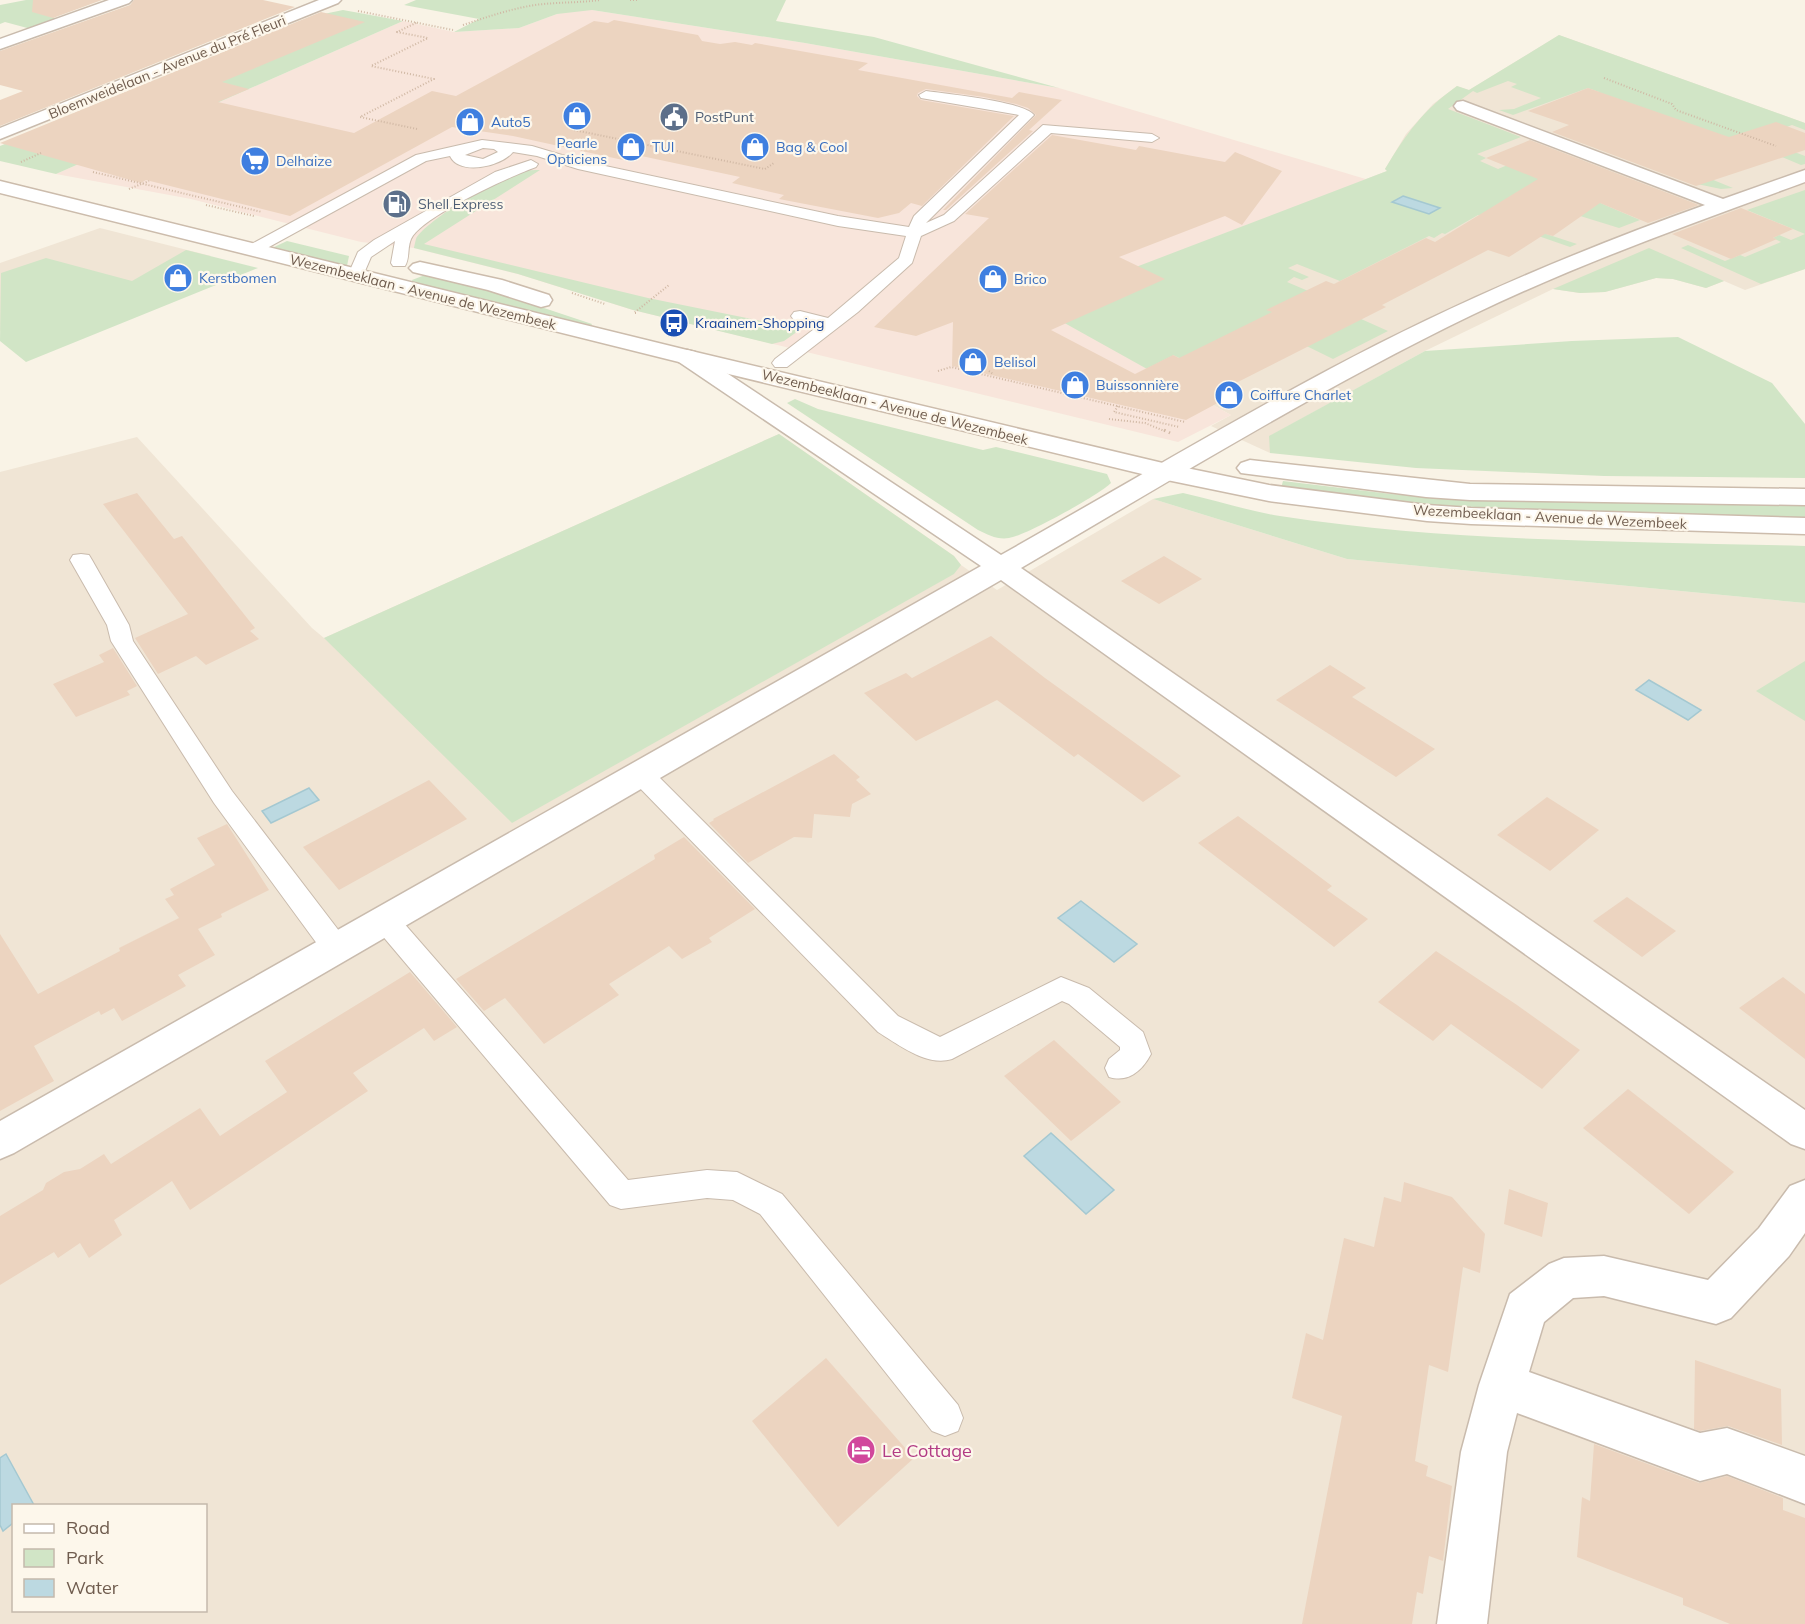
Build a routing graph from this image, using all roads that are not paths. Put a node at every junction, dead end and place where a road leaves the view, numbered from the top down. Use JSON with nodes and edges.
{"nodes":[{"id":1,"x":124,"y":0,"type":"edge"},
{"id":2,"x":333,"y":0,"type":"edge"},
{"id":3,"x":0,"y":44,"type":"edge"},
{"id":4,"x":926,"y":95,"type":"dead end"},
{"id":5,"x":1464,"y":106,"type":"dead end"},
{"id":6,"x":0,"y":134,"type":"edge"},
{"id":7,"x":1152,"y":138,"type":"dead end"},
{"id":8,"x":466,"y":158,"type":"junction"},
{"id":9,"x":502,"y":159,"type":"junction"},
{"id":10,"x":578,"y":165,"type":"junction"},
{"id":11,"x":8,"y":171,"type":"edge"},
{"id":12,"x":1805,"y":176,"type":"edge"},
{"id":13,"x":0,"y":187,"type":"edge"},
{"id":14,"x":474,"y":188,"type":"junction"},
{"id":15,"x":1722,"y":205,"type":"junction"},
{"id":16,"x":189,"y":214,"type":"dead end"},
{"id":17,"x":418,"y":221,"type":"junction"},
{"id":18,"x":259,"y":231,"type":"junction"},
{"id":19,"x":280,"y":234,"type":"junction"},
{"id":20,"x":914,"y":238,"type":"junction"},
{"id":21,"x":312,"y":242,"type":"dead end"},
{"id":22,"x":343,"y":249,"type":"dead end"},
{"id":23,"x":364,"y":255,"type":"junction"},
{"id":24,"x":399,"y":263,"type":"junction"},
{"id":25,"x":356,"y":275,"type":"junction"},
{"id":26,"x":800,"y":316,"type":"dead end"},
{"id":27,"x":830,"y":324,"type":"junction"},
{"id":28,"x":687,"y":357,"type":"junction"},
{"id":29,"x":781,"y":363,"type":"junction"},
{"id":30,"x":1190,"y":459,"type":"junction"},
{"id":31,"x":1167,"y":472,"type":"junction"},
{"id":32,"x":1805,"y":497,"type":"edge"},
{"id":33,"x":1805,"y":526,"type":"edge"},
{"id":34,"x":81,"y":561,"type":"dead end"},
{"id":35,"x":1003,"y":568,"type":"junction"},
{"id":36,"x":640,"y":773,"type":"junction"},
{"id":37,"x":385,"y":920,"type":"junction"},
{"id":38,"x":336,"y":948,"type":"junction"},
{"id":39,"x":1120,"y":1068,"type":"dead end"},
{"id":40,"x":1805,"y":1132,"type":"edge"},
{"id":41,"x":0,"y":1141,"type":"edge"},
{"id":42,"x":1805,"y":1199,"type":"edge"},
{"id":43,"x":1502,"y":1385,"type":"junction"},
{"id":44,"x":945,"y":1418,"type":"dead end"},
{"id":45,"x":1805,"y":1480,"type":"edge"},
{"id":46,"x":1462,"y":1624,"type":"edge"}],
"edges":[{"from":1,"to":3,"type":"street"},
{"from":2,"to":6,"type":"street","name":"Bloemweidelaan - Avenue du Pré Fleuri"},
{"from":4,"to":20,"type":"lane"},
{"from":5,"to":15,"type":"street"},
{"from":7,"to":20,"type":"lane"},
{"from":8,"to":9,"type":"lane"},
{"from":8,"to":14,"type":"lane"},
{"from":8,"to":19,"type":"lane"},
{"from":9,"to":10,"type":"lane"},
{"from":9,"to":10,"type":"lane"},
{"from":9,"to":14,"type":"lane"},
{"from":10,"to":20,"type":"lane"},
{"from":11,"to":16,"type":"street"},
{"from":12,"to":15,"type":"street"},
{"from":13,"to":18,"type":"street","name":"Wezembeeklaan - Avenue de Wezembeek"},
{"from":14,"to":17,"type":"lane"},
{"from":15,"to":30,"type":"street"},
{"from":17,"to":23,"type":"lane"},
{"from":17,"to":24,"type":"lane"},
{"from":18,"to":19,"type":"street","name":"Wezembeeklaan - Avenue de Wezembeek"},
{"from":18,"to":25,"type":"street","name":"Wezembeeklaan - Avenue de Wezembeek"},
{"from":19,"to":21,"type":"street","name":"Wezembeeklaan - Avenue de Wezembeek"},
{"from":20,"to":27,"type":"lane"},
{"from":22,"to":23,"type":"street","name":"Wezembeeklaan - Avenue de Wezembeek"},
{"from":23,"to":24,"type":"street","name":"Wezembeeklaan - Avenue de Wezembeek"},
{"from":23,"to":25,"type":"lane"},
{"from":24,"to":29,"type":"street","name":"Wezembeeklaan - Avenue de Wezembeek"},
{"from":25,"to":28,"type":"street","name":"Wezembeeklaan - Avenue de Wezembeek"},
{"from":26,"to":27,"type":"lane"},
{"from":27,"to":29,"type":"lane"},
{"from":28,"to":31,"type":"street","name":"Wezembeeklaan - Avenue de Wezembeek"},
{"from":28,"to":35,"type":"street"},
{"from":29,"to":30,"type":"street","name":"Wezembeeklaan - Avenue de Wezembeek"},
{"from":30,"to":31,"type":"street"},
{"from":30,"to":32,"type":"street","name":"Wezembeeklaan - Avenue de Wezembeek"},
{"from":31,"to":33,"type":"street","name":"Wezembeeklaan - Avenue de Wezembeek"},
{"from":31,"to":35,"type":"street"},
{"from":34,"to":38,"type":"lane"},
{"from":35,"to":36,"type":"street"},
{"from":35,"to":40,"type":"street"},
{"from":36,"to":37,"type":"street"},
{"from":36,"to":39,"type":"lane"},
{"from":37,"to":38,"type":"street"},
{"from":37,"to":44,"type":"lane"},
{"from":38,"to":41,"type":"street"},
{"from":42,"to":43,"type":"street"},
{"from":43,"to":45,"type":"street"},
{"from":43,"to":46,"type":"street"}]}
